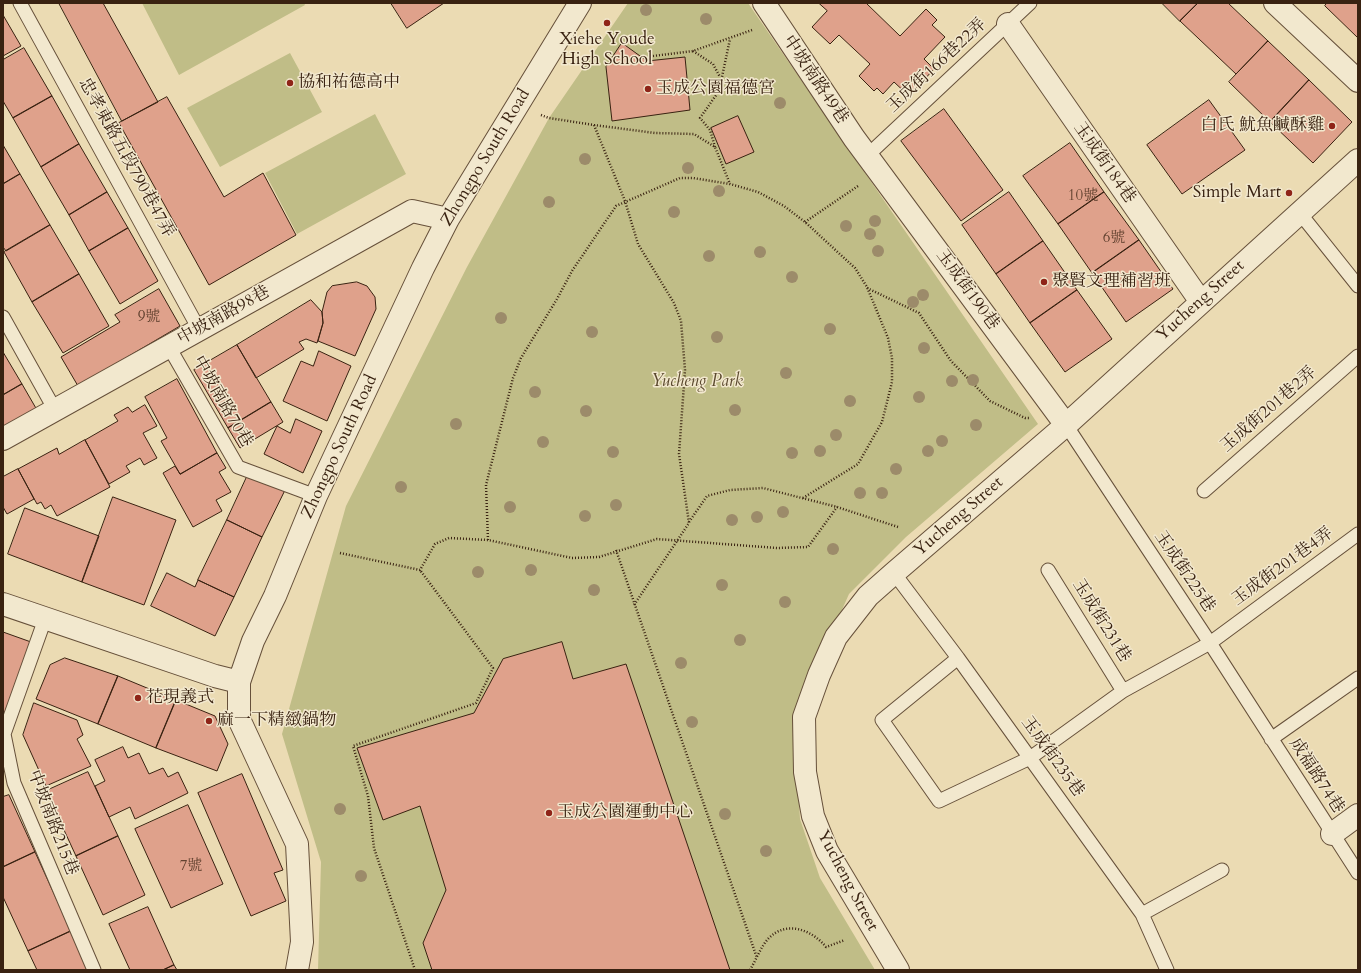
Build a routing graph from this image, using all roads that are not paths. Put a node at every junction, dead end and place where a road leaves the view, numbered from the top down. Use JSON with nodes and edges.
{"nodes":[{"id":1,"x":20,"y":3,"type":"edge"},
{"id":2,"x":580,"y":3,"type":"edge"},
{"id":3,"x":764,"y":3,"type":"edge"},
{"id":4,"x":1030,"y":3,"type":"edge"},
{"id":5,"x":1275,"y":3,"type":"edge"},
{"id":6,"x":1008,"y":24,"type":"junction"},
{"id":7,"x":1358,"y":81,"type":"edge"},
{"id":8,"x":868,"y":155,"type":"junction"},
{"id":9,"x":1358,"y":160,"type":"edge"},
{"id":10,"x":1299,"y":212,"type":"junction"},
{"id":11,"x":448,"y":219,"type":"junction"},
{"id":12,"x":1358,"y":286,"type":"edge"},
{"id":13,"x":1201,"y":302,"type":"junction"},
{"id":14,"x":3,"y":317,"type":"edge"},
{"id":15,"x":200,"y":331,"type":"junction"},
{"id":16,"x":169,"y":347,"type":"junction"},
{"id":17,"x":1358,"y":356,"type":"edge"},
{"id":18,"x":55,"y":410,"type":"junction"},
{"id":19,"x":1066,"y":425,"type":"junction"},
{"id":20,"x":3,"y":439,"type":"edge"},
{"id":21,"x":1204,"y":491,"type":"dead end"},
{"id":22,"x":316,"y":496,"type":"junction"},
{"id":23,"x":1358,"y":534,"type":"edge"},
{"id":24,"x":1048,"y":570,"type":"dead end"},
{"id":25,"x":894,"y":573,"type":"junction"},
{"id":26,"x":3,"y":604,"type":"edge"},
{"id":27,"x":45,"y":619,"type":"junction"},
{"id":28,"x":1210,"y":643,"type":"junction"},
{"id":29,"x":958,"y":658,"type":"junction"},
{"id":30,"x":1358,"y":678,"type":"edge"},
{"id":31,"x":239,"y":682,"type":"junction"},
{"id":32,"x":1123,"y":690,"type":"junction"},
{"id":33,"x":1271,"y":739,"type":"junction"},
{"id":34,"x":1030,"y":758,"type":"junction"},
{"id":35,"x":1358,"y":815,"type":"edge"},
{"id":36,"x":1332,"y":834,"type":"junction"},
{"id":37,"x":1222,"y":870,"type":"dead end"},
{"id":38,"x":1358,"y":873,"type":"edge"},
{"id":39,"x":1142,"y":914,"type":"junction"},
{"id":40,"x":94,"y":970,"type":"edge"},
{"id":41,"x":297,"y":970,"type":"edge"},
{"id":42,"x":898,"y":970,"type":"edge"},
{"id":43,"x":1168,"y":970,"type":"edge"}],
"edges":[{"from":1,"to":15,"type":"lane","name":"忠孝東路五段790巷47弄"},
{"from":2,"to":11,"type":"street","name":"Zhongpo South Road"},
{"from":3,"to":8,"type":"street","name":"中坡南路49巷"},
{"from":4,"to":6,"type":"lane","name":"玉成街166巷22弄"},
{"from":5,"to":7,"type":"street"},
{"from":6,"to":8,"type":"lane","name":"玉成街166巷22弄"},
{"from":6,"to":13,"type":"street","name":"玉成街184巷"},
{"from":8,"to":19,"type":"street","name":"玉成街190巷"},
{"from":9,"to":10,"type":"street","name":"Yucheng Street"},
{"from":10,"to":12,"type":"lane"},
{"from":10,"to":13,"type":"street","name":"Yucheng Street"},
{"from":11,"to":15,"type":"street","name":"中坡南路98巷"},
{"from":11,"to":22,"type":"street","name":"Zhongpo South Road"},
{"from":13,"to":19,"type":"street","name":"Yucheng Street"},
{"from":14,"to":18,"type":"lane"},
{"from":15,"to":16,"type":"street","name":"中坡南路98巷"},
{"from":16,"to":18,"type":"street","name":"中坡南路98巷"},
{"from":16,"to":22,"type":"lane","name":"中坡南路70巷"},
{"from":17,"to":21,"type":"lane","name":"玉成街201巷2弄"},
{"from":18,"to":20,"type":"street","name":"中坡南路98巷"},
{"from":19,"to":25,"type":"street","name":"Yucheng Street"},
{"from":19,"to":28,"type":"lane","name":"玉成街225巷"},
{"from":22,"to":31,"type":"street","name":"Zhongpo South Road"},
{"from":23,"to":28,"type":"lane","name":"玉成街201巷4弄"},
{"from":24,"to":32,"type":"lane","name":"玉成街231巷"},
{"from":25,"to":29,"type":"lane","name":"玉成街235巷"},
{"from":25,"to":42,"type":"street","name":"Yucheng Street"},
{"from":26,"to":27,"type":"street"},
{"from":27,"to":31,"type":"street"},
{"from":27,"to":40,"type":"lane","name":"中坡南路215巷"},
{"from":28,"to":32,"type":"lane","name":"玉成街201巷4弄"},
{"from":28,"to":33,"type":"lane","name":"玉成街225巷"},
{"from":29,"to":34,"type":"lane","name":"玉成街235巷"},
{"from":29,"to":34,"type":"lane","name":"玉成街201巷4弄"},
{"from":30,"to":33,"type":"lane"},
{"from":31,"to":41,"type":"street","name":"Zhongpo South Road"},
{"from":32,"to":34,"type":"lane","name":"玉成街201巷4弄"},
{"from":33,"to":36,"type":"lane","name":"成福路74巷"},
{"from":34,"to":39,"type":"lane","name":"玉成街235巷"},
{"from":35,"to":36,"type":"street"},
{"from":36,"to":38,"type":"lane","name":"成福路74巷"},
{"from":37,"to":39,"type":"lane"},
{"from":39,"to":43,"type":"lane","name":"玉成街235巷"}]}
